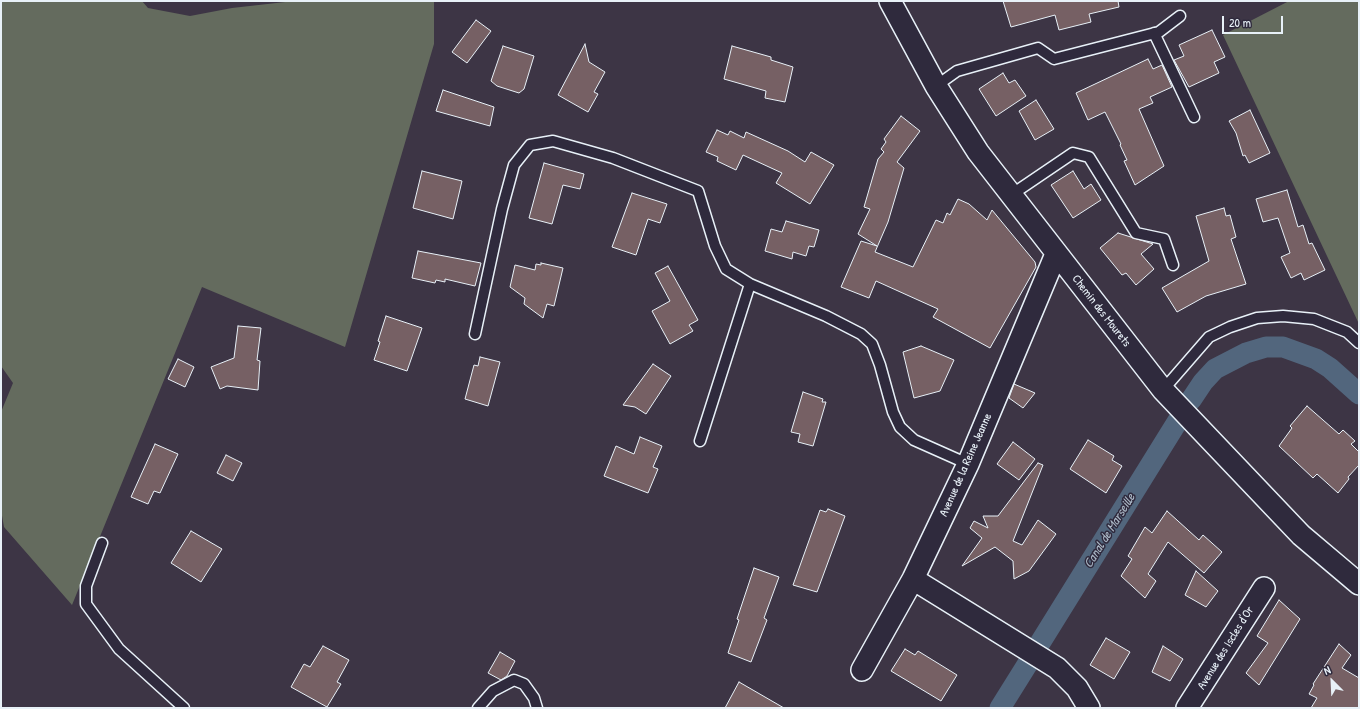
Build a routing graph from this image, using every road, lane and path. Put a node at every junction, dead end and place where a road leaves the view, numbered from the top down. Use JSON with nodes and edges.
{"nodes":[{"id":1,"x":890,"y":1,"type":"edge"},
{"id":2,"x":1180,"y":16,"type":"dead end"},
{"id":3,"x":1154,"y":33,"type":"junction"},
{"id":4,"x":936,"y":86,"type":"junction"},
{"id":5,"x":1194,"y":117,"type":"dead end"},
{"id":6,"x":1011,"y":195,"type":"junction"},
{"id":7,"x":1056,"y":254,"type":"junction"},
{"id":8,"x":1173,"y":265,"type":"dead end"},
{"id":9,"x":750,"y":284,"type":"junction"},
{"id":10,"x":475,"y":334,"type":"dead end"},
{"id":11,"x":1359,"y":343,"type":"edge"},
{"id":12,"x":1168,"y":396,"type":"junction"},
{"id":13,"x":700,"y":441,"type":"dead end"},
{"id":14,"x":968,"y":464,"type":"junction"},
{"id":15,"x":102,"y":543,"type":"dead end"},
{"id":16,"x":913,"y":579,"type":"junction"},
{"id":17,"x":1359,"y":584,"type":"edge"},
{"id":18,"x":1264,"y":588,"type":"dead end"},
{"id":19,"x":862,"y":670,"type":"dead end"},
{"id":20,"x":184,"y":708,"type":"edge"},
{"id":21,"x":478,"y":708,"type":"edge"},
{"id":22,"x":537,"y":708,"type":"edge"},
{"id":23,"x":1089,"y":708,"type":"edge"},
{"id":24,"x":1187,"y":708,"type":"edge"}],
"edges":[{"from":1,"to":4,"type":"street","name":"Chemin des Mourets"},
{"from":2,"to":3,"type":"lane"},
{"from":3,"to":4,"type":"lane"},
{"from":3,"to":5,"type":"lane"},
{"from":4,"to":6,"type":"street","name":"Chemin des Mourets"},
{"from":6,"to":7,"type":"street","name":"Chemin des Mourets"},
{"from":6,"to":8,"type":"lane"},
{"from":7,"to":12,"type":"street","name":"Chemin des Mourets"},
{"from":7,"to":14,"type":"street","name":"Avenue de la Reine Jeanne"},
{"from":9,"to":10,"type":"lane"},
{"from":9,"to":13,"type":"lane"},
{"from":9,"to":14,"type":"lane"},
{"from":11,"to":12,"type":"lane"},
{"from":12,"to":17,"type":"street","name":"Chemin des Mourets"},
{"from":14,"to":16,"type":"street","name":"Avenue de la Reine Jeanne"},
{"from":15,"to":20,"type":"lane"},
{"from":16,"to":19,"type":"street","name":"Avenue de la Reine Jeanne"},
{"from":16,"to":23,"type":"street"},
{"from":18,"to":24,"type":"street","name":"Avenue des Iscles d'Or"},
{"from":21,"to":22,"type":"lane"}]}
